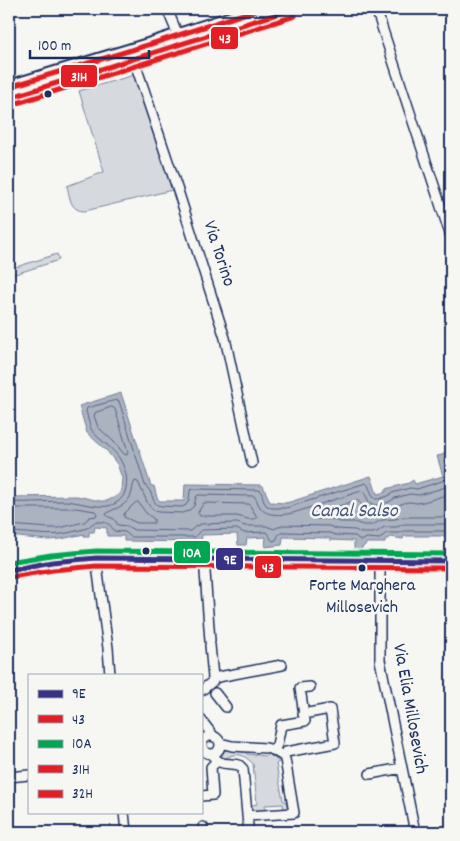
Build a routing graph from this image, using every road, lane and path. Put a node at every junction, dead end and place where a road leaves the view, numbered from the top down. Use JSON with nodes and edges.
{"nodes":[{"id":1,"x":167,"y":9,"type":"edge"},
{"id":2,"x":258,"y":9,"type":"edge"},
{"id":3,"x":293,"y":9,"type":"edge"},
{"id":4,"x":376,"y":9,"type":"edge"},
{"id":5,"x":178,"y":35,"type":"junction"},
{"id":6,"x":134,"y":60,"type":"junction"},
{"id":7,"x":9,"y":87,"type":"edge"},
{"id":8,"x":9,"y":98,"type":"edge"},
{"id":9,"x":451,"y":237,"type":"edge"},
{"id":10,"x":252,"y":463,"type":"dead end"},
{"id":11,"x":96,"y":558,"type":"junction"},
{"id":12,"x":204,"y":558,"type":"junction"},
{"id":13,"x":380,"y":560,"type":"junction"},
{"id":14,"x":451,"y":561,"type":"edge"},
{"id":15,"x":9,"y":570,"type":"edge"},
{"id":16,"x":282,"y":665,"type":"dead end"},
{"id":17,"x":110,"y":674,"type":"edge"},
{"id":18,"x":213,"y":678,"type":"junction"},
{"id":19,"x":305,"y":687,"type":"dead end"},
{"id":20,"x":202,"y":690,"type":"edge"},
{"id":21,"x":215,"y":693,"type":"dead end"},
{"id":22,"x":226,"y":707,"type":"dead end"},
{"id":23,"x":304,"y":717,"type":"junction"},
{"id":24,"x":202,"y":721,"type":"edge"},
{"id":25,"x":202,"y":735,"type":"edge"},
{"id":26,"x":217,"y":740,"type":"junction"},
{"id":27,"x":273,"y":750,"type":"junction"},
{"id":28,"x":207,"y":753,"type":"edge"},
{"id":29,"x":283,"y":756,"type":"junction"},
{"id":30,"x":402,"y":768,"type":"junction"},
{"id":31,"x":370,"y":774,"type":"dead end"},
{"id":32,"x":28,"y":775,"type":"edge"},
{"id":33,"x":9,"y":777,"type":"edge"},
{"id":34,"x":202,"y":796,"type":"edge"},
{"id":35,"x":124,"y":814,"type":"edge"},
{"id":36,"x":247,"y":816,"type":"junction"},
{"id":37,"x":126,"y":832,"type":"edge"},
{"id":38,"x":247,"y":832,"type":"edge"},
{"id":39,"x":415,"y":832,"type":"edge"}],
"edges":[{"from":1,"to":5,"type":"street"},
{"from":2,"to":5,"type":"street"},
{"from":3,"to":6,"type":"street"},
{"from":4,"to":9,"type":"street"},
{"from":5,"to":7,"type":"street"},
{"from":6,"to":8,"type":"street"},
{"from":6,"to":10,"type":"street","name":"Via Torino"},
{"from":11,"to":12,"type":"street"},
{"from":11,"to":15,"type":"street"},
{"from":11,"to":17,"type":"street"},
{"from":12,"to":13,"type":"street"},
{"from":12,"to":18,"type":"street"},
{"from":13,"to":14,"type":"street"},
{"from":13,"to":30,"type":"street","name":"Via Elia Millosevich"},
{"from":16,"to":18,"type":"street"},
{"from":18,"to":20,"type":"street"},
{"from":19,"to":23,"type":"street"},
{"from":21,"to":22,"type":"street"},
{"from":23,"to":27,"type":"street"},
{"from":23,"to":29,"type":"street"},
{"from":24,"to":26,"type":"street"},
{"from":25,"to":28,"type":"street"},
{"from":26,"to":27,"type":"street"},
{"from":26,"to":28,"type":"street"},
{"from":26,"to":28,"type":"street"},
{"from":27,"to":29,"type":"street"},
{"from":28,"to":34,"type":"street"},
{"from":28,"to":36,"type":"street"},
{"from":29,"to":36,"type":"street"},
{"from":30,"to":31,"type":"street"},
{"from":30,"to":39,"type":"street","name":"Via Elia Millosevich"},
{"from":32,"to":33,"type":"street"},
{"from":35,"to":37,"type":"street"},
{"from":36,"to":38,"type":"street"}]}
